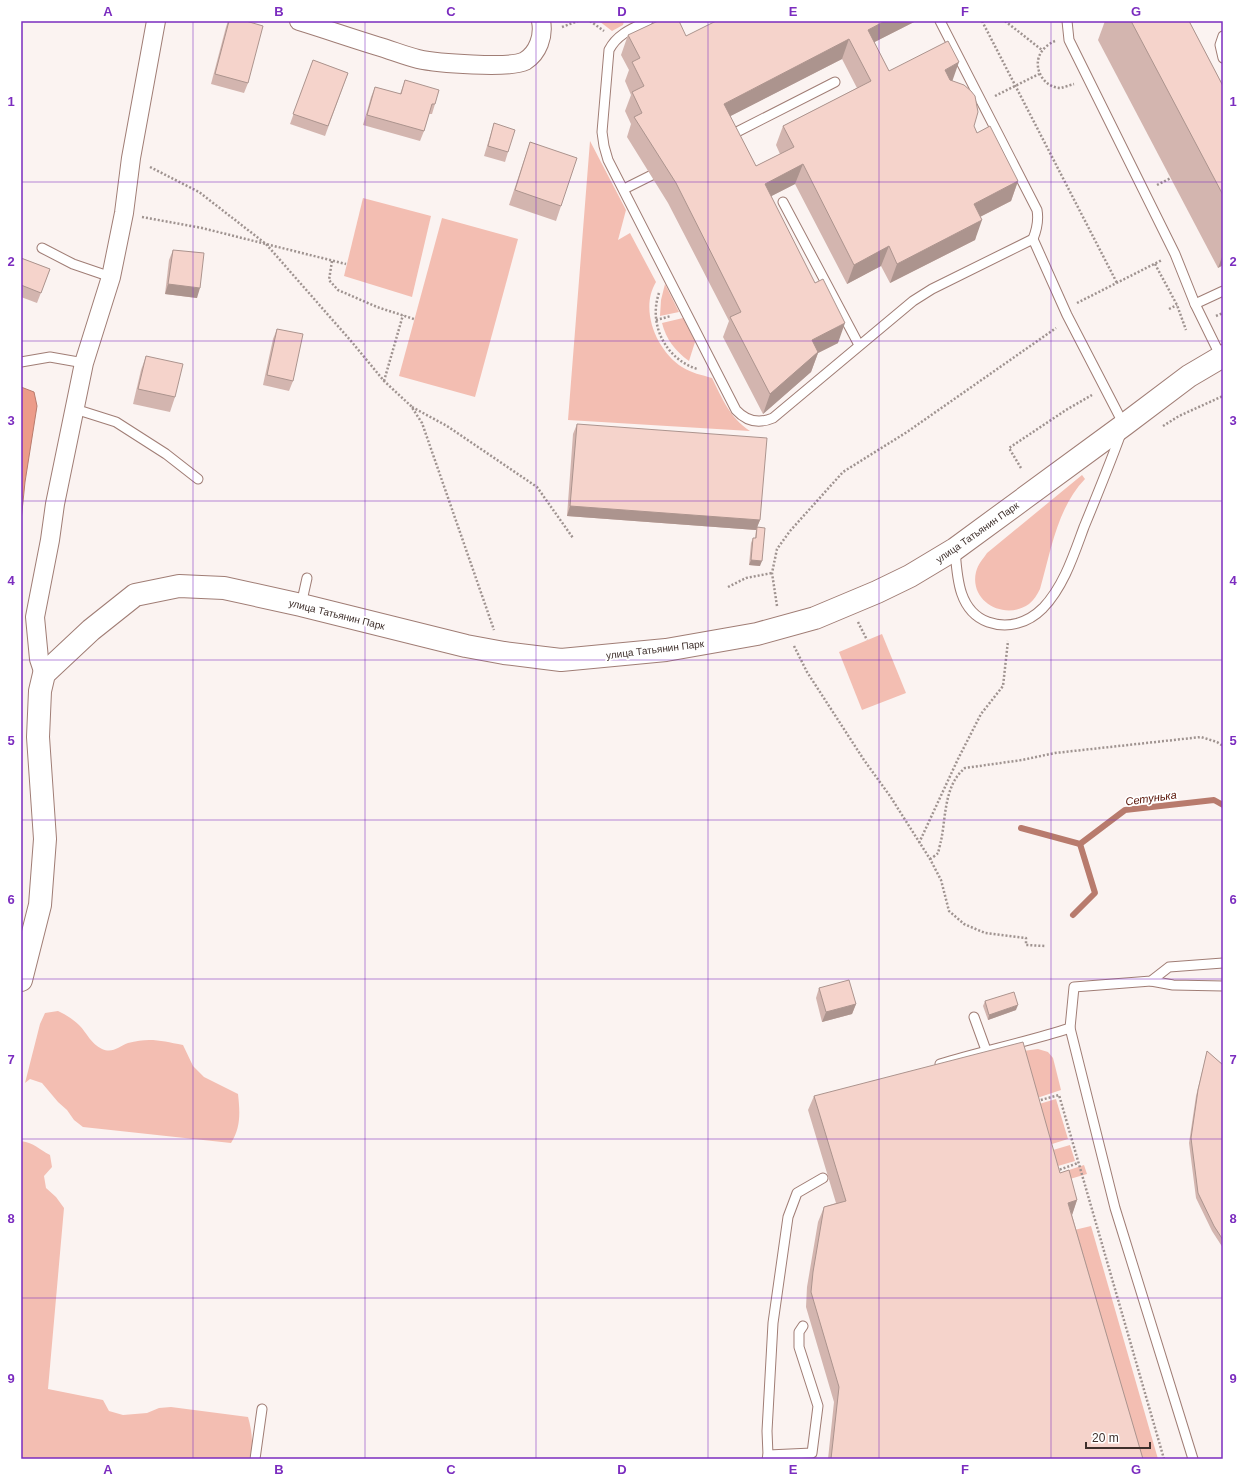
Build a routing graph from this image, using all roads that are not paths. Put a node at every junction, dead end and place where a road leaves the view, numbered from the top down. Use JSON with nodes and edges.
{"nodes":[{"id":1,"x":156,"y":21,"type":"edge"},
{"id":2,"x":299,"y":21,"type":"edge"},
{"id":3,"x":541,"y":21,"type":"edge"},
{"id":4,"x":648,"y":21,"type":"edge"},
{"id":5,"x":940,"y":21,"type":"edge"},
{"id":6,"x":1066,"y":21,"type":"edge"},
{"id":7,"x":1223,"y":36,"type":"edge"},
{"id":8,"x":1223,"y":58,"type":"edge"},
{"id":9,"x":835,"y":82,"type":"dead end"},
{"id":10,"x":724,"y":138,"type":"edge"},
{"id":11,"x":652,"y":175,"type":"dead end"},
{"id":12,"x":624,"y":190,"type":"junction"},
{"id":13,"x":783,"y":202,"type":"dead end"},
{"id":14,"x":1033,"y":239,"type":"junction"},
{"id":15,"x":42,"y":248,"type":"dead end"},
{"id":16,"x":111,"y":277,"type":"junction"},
{"id":17,"x":1223,"y":291,"type":"edge"},
{"id":18,"x":1195,"y":304,"type":"junction"},
{"id":19,"x":859,"y":345,"type":"junction"},
{"id":20,"x":1222,"y":357,"type":"edge"},
{"id":21,"x":21,"y":362,"type":"edge"},
{"id":22,"x":84,"y":363,"type":"junction"},
{"id":23,"x":74,"y":409,"type":"junction"},
{"id":24,"x":1124,"y":425,"type":"junction"},
{"id":25,"x":198,"y":479,"type":"dead end"},
{"id":26,"x":955,"y":549,"type":"junction"},
{"id":27,"x":308,"y":578,"type":"dead end"},
{"id":28,"x":301,"y":604,"type":"junction"},
{"id":29,"x":44,"y":674,"type":"junction"},
{"id":30,"x":1223,"y":963,"type":"edge"},
{"id":31,"x":21,"y":980,"type":"edge"},
{"id":32,"x":1151,"y":981,"type":"junction"},
{"id":33,"x":1223,"y":986,"type":"edge"},
{"id":34,"x":974,"y":1017,"type":"dead end"},
{"id":35,"x":1070,"y":1028,"type":"junction"},
{"id":36,"x":986,"y":1050,"type":"junction"},
{"id":37,"x":933,"y":1066,"type":"edge"},
{"id":38,"x":823,"y":1178,"type":"dead end"},
{"id":39,"x":803,"y":1326,"type":"dead end"},
{"id":40,"x":262,"y":1408,"type":"dead end"},
{"id":41,"x":768,"y":1457,"type":"edge"},
{"id":42,"x":255,"y":1459,"type":"edge"},
{"id":43,"x":1193,"y":1459,"type":"edge"}],
"edges":[{"from":1,"to":16,"type":"street"},
{"from":2,"to":3,"type":"street"},
{"from":4,"to":12,"type":"lane"},
{"from":5,"to":14,"type":"lane"},
{"from":6,"to":18,"type":"lane"},
{"from":7,"to":8,"type":"lane"},
{"from":9,"to":10,"type":"lane"},
{"from":11,"to":12,"type":"lane"},
{"from":12,"to":19,"type":"lane"},
{"from":13,"to":19,"type":"lane"},
{"from":14,"to":19,"type":"lane"},
{"from":14,"to":24,"type":"lane"},
{"from":15,"to":16,"type":"lane"},
{"from":16,"to":22,"type":"street"},
{"from":17,"to":18,"type":"lane"},
{"from":18,"to":20,"type":"lane"},
{"from":20,"to":24,"type":"street","name":"улица Татьянин Парк"},
{"from":21,"to":22,"type":"lane"},
{"from":22,"to":23,"type":"street"},
{"from":23,"to":25,"type":"lane"},
{"from":23,"to":29,"type":"street"},
{"from":24,"to":26,"type":"street","name":"улица Татьянин Парк"},
{"from":24,"to":26,"type":"lane"},
{"from":26,"to":28,"type":"street","name":"улица Татьянин Парк"},
{"from":27,"to":28,"type":"lane"},
{"from":28,"to":29,"type":"street","name":"улица Татьянин Парк"},
{"from":29,"to":31,"type":"street"},
{"from":30,"to":32,"type":"lane"},
{"from":32,"to":33,"type":"lane"},
{"from":32,"to":35,"type":"lane"},
{"from":34,"to":36,"type":"lane"},
{"from":35,"to":36,"type":"lane"},
{"from":35,"to":43,"type":"lane"},
{"from":36,"to":37,"type":"lane"},
{"from":38,"to":41,"type":"lane"},
{"from":39,"to":41,"type":"lane"},
{"from":40,"to":42,"type":"lane"}]}
